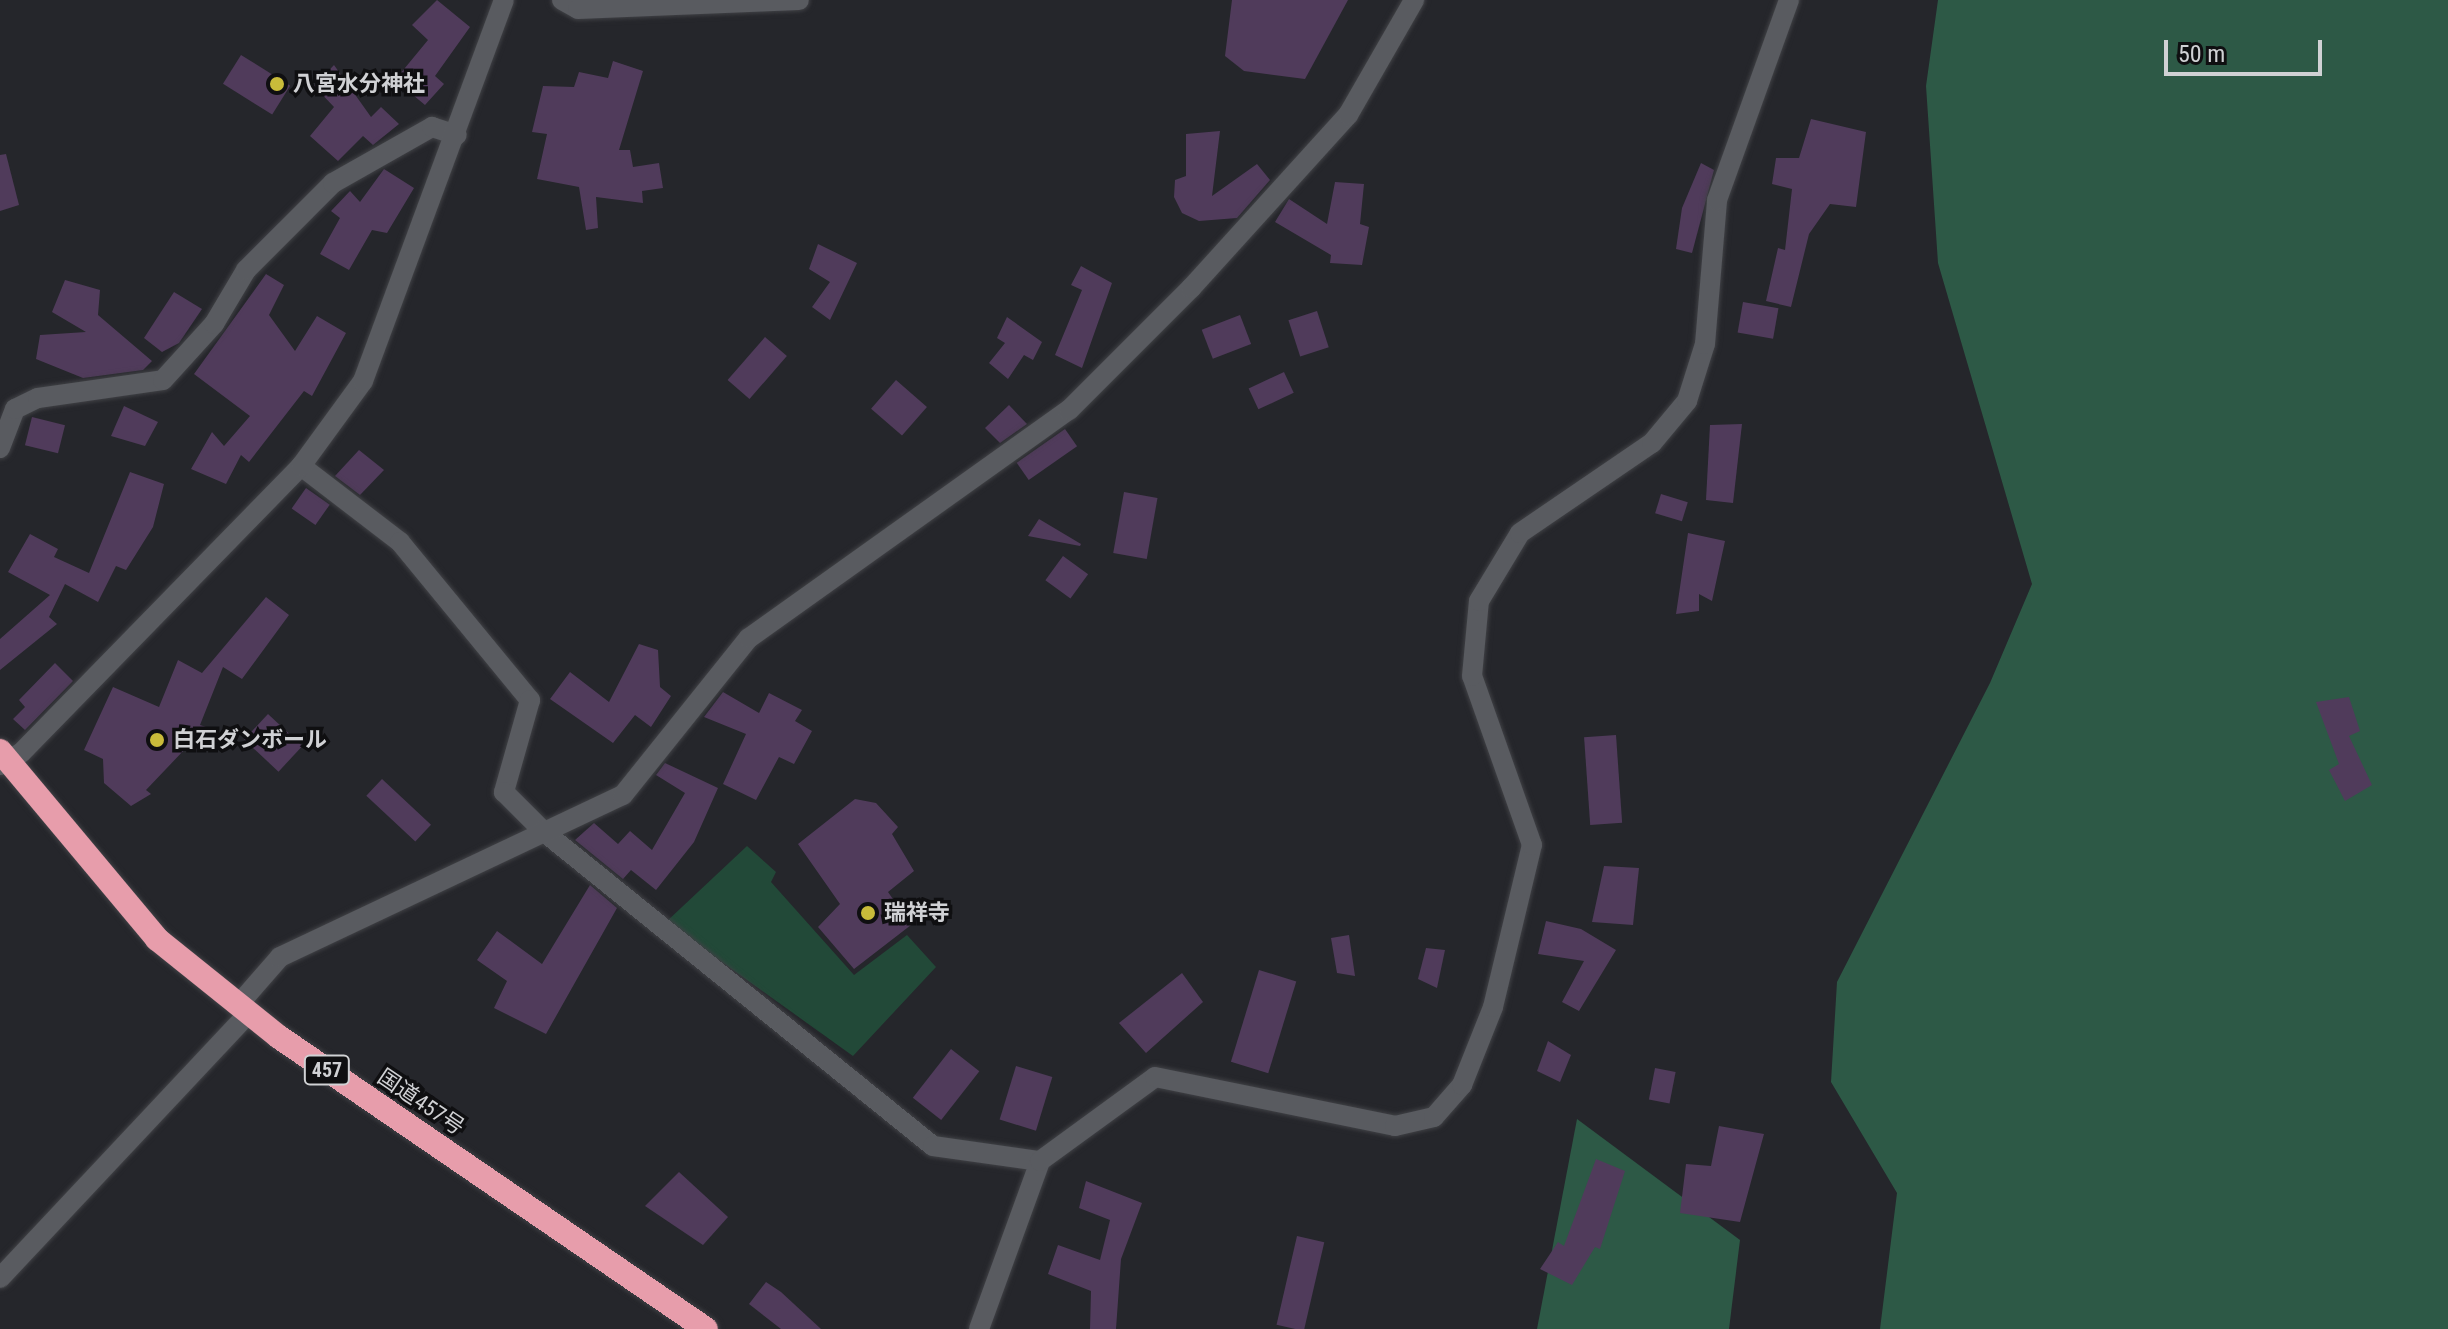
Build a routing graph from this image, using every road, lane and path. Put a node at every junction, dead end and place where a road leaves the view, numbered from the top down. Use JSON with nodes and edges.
{"nodes":[{"id":1,"x":504,"y":0,"type":"edge"},
{"id":2,"x":562,"y":0,"type":"edge"},
{"id":3,"x":799,"y":0,"type":"edge"},
{"id":4,"x":1414,"y":0,"type":"edge"},
{"id":5,"x":1789,"y":0,"type":"edge"},
{"id":6,"x":457,"y":135,"type":"junction"},
{"id":7,"x":0,"y":448,"type":"edge"},
{"id":8,"x":301,"y":466,"type":"junction"},
{"id":9,"x":2,"y":758,"type":"edge"},
{"id":10,"x":543,"y":831,"type":"junction"},
{"id":11,"x":244,"y":1008,"type":"junction"},
{"id":12,"x":1040,"y":1161,"type":"junction"},
{"id":13,"x":0,"y":1278,"type":"edge"},
{"id":14,"x":706,"y":1329,"type":"edge"},
{"id":15,"x":979,"y":1329,"type":"edge"}],
"edges":[{"from":1,"to":6,"type":"street"},
{"from":2,"to":3,"type":"street"},
{"from":4,"to":10,"type":"street"},
{"from":5,"to":12,"type":"street"},
{"from":6,"to":7,"type":"street"},
{"from":6,"to":8,"type":"street"},
{"from":8,"to":9,"type":"street"},
{"from":8,"to":10,"type":"street"},
{"from":9,"to":11,"type":"highway","name":"国道457号","number":"457"},
{"from":10,"to":11,"type":"street"},
{"from":10,"to":12,"type":"street"},
{"from":11,"to":13,"type":"street"},
{"from":11,"to":14,"type":"highway","name":"国道457号","number":"457"},
{"from":12,"to":15,"type":"street"}]}
